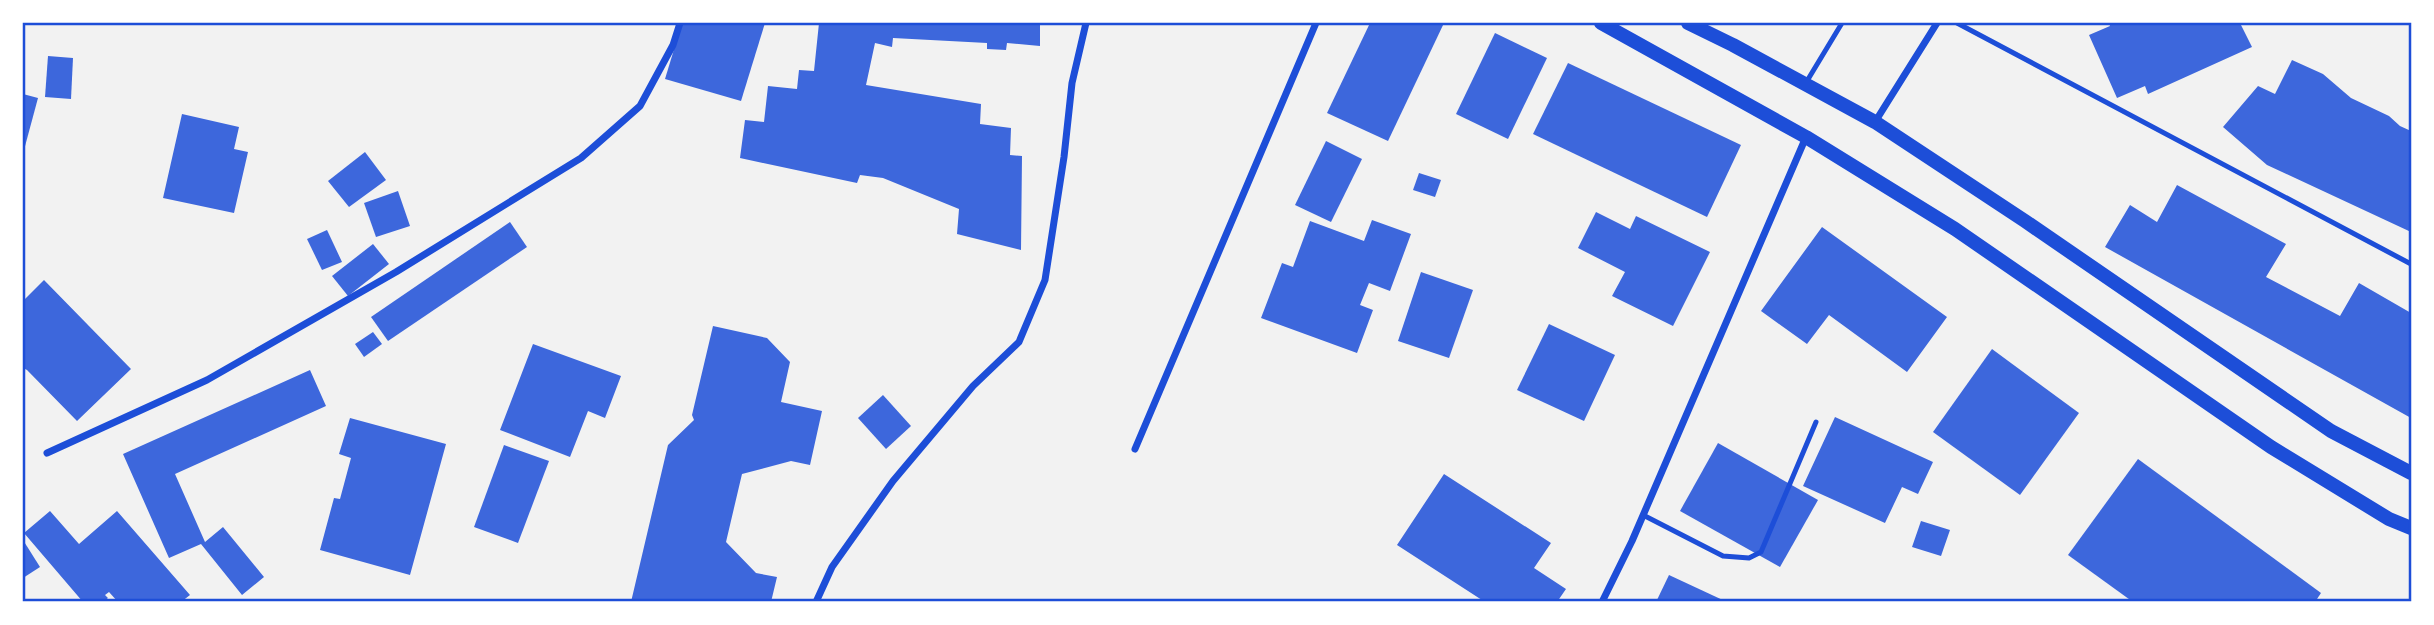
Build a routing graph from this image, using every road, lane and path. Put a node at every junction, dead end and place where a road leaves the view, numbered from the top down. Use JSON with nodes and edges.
{"nodes":[{"id":1,"x":680,"y":23,"type":"edge"},
{"id":2,"x":1086,"y":23,"type":"edge"},
{"id":3,"x":1316,"y":23,"type":"edge"},
{"id":4,"x":1601,"y":23,"type":"edge"},
{"id":5,"x":1688,"y":23,"type":"edge"},
{"id":6,"x":1842,"y":23,"type":"edge"},
{"id":7,"x":1937,"y":23,"type":"edge"},
{"id":8,"x":1958,"y":23,"type":"edge"},
{"id":9,"x":1805,"y":84,"type":"junction"},
{"id":10,"x":1875,"y":122,"type":"junction"},
{"id":11,"x":1806,"y":137,"type":"junction"},
{"id":12,"x":2411,"y":264,"type":"edge"},
{"id":13,"x":1816,"y":422,"type":"dead end"},
{"id":14,"x":1135,"y":449,"type":"dead end"},
{"id":15,"x":47,"y":453,"type":"dead end"},
{"id":16,"x":2411,"y":473,"type":"edge"},
{"id":17,"x":1643,"y":515,"type":"junction"},
{"id":18,"x":2411,"y":528,"type":"edge"},
{"id":19,"x":816,"y":602,"type":"edge"},
{"id":20,"x":1602,"y":602,"type":"edge"}],
"edges":[{"from":1,"to":15,"type":"street"},
{"from":2,"to":19,"type":"street"},
{"from":3,"to":14,"type":"street"},
{"from":4,"to":11,"type":"main road"},
{"from":5,"to":9,"type":"main road"},
{"from":6,"to":9,"type":"lane"},
{"from":7,"to":10,"type":"street"},
{"from":8,"to":12,"type":"lane"},
{"from":9,"to":10,"type":"main road"},
{"from":10,"to":16,"type":"main road"},
{"from":11,"to":17,"type":"street"},
{"from":11,"to":18,"type":"main road"},
{"from":13,"to":17,"type":"lane"},
{"from":17,"to":20,"type":"street"}]}
